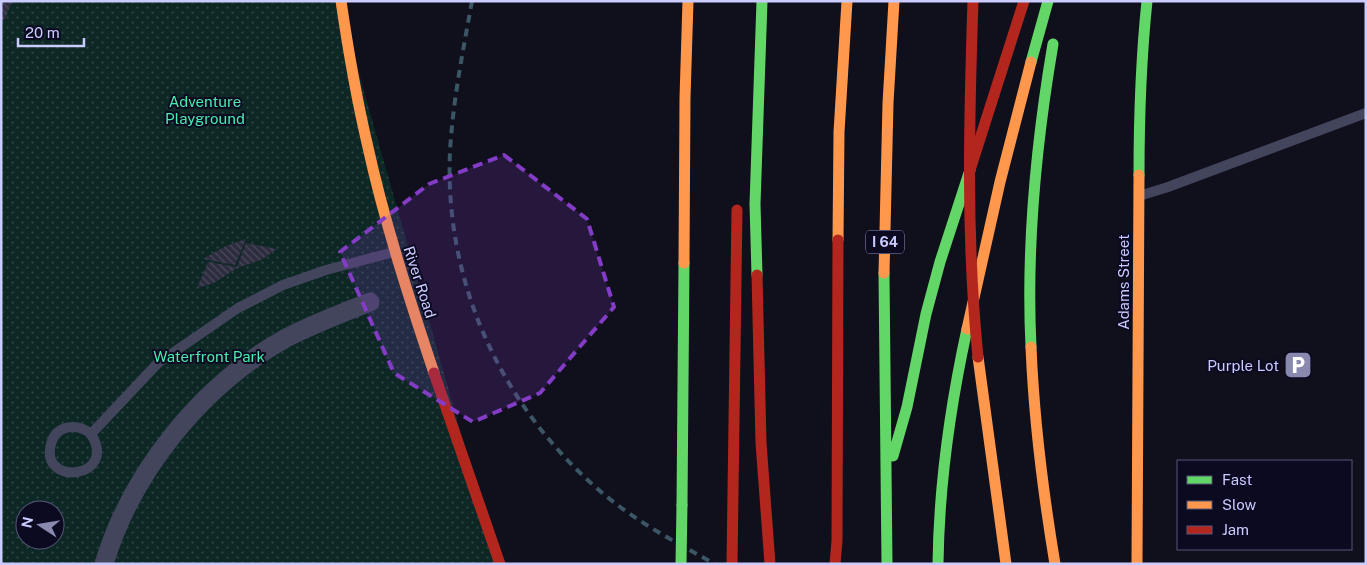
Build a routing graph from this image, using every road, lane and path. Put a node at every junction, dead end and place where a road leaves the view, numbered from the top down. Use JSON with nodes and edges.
{"nodes":[{"id":1,"x":341,"y":1,"type":"edge"},
{"id":2,"x":682,"y":1,"type":"edge"},
{"id":3,"x":688,"y":1,"type":"edge"},
{"id":4,"x":762,"y":1,"type":"edge"},
{"id":5,"x":847,"y":1,"type":"edge"},
{"id":6,"x":894,"y":1,"type":"edge"},
{"id":7,"x":974,"y":1,"type":"edge"},
{"id":8,"x":1024,"y":1,"type":"edge"},
{"id":9,"x":1048,"y":1,"type":"edge"},
{"id":10,"x":1148,"y":1,"type":"edge"},
{"id":11,"x":1055,"y":29,"type":"dead end"},
{"id":12,"x":685,"y":98,"type":"junction"},
{"id":13,"x":1366,"y":113,"type":"edge"},
{"id":14,"x":1138,"y":196,"type":"junction"},
{"id":15,"x":737,"y":202,"type":"dead end"},
{"id":16,"x":394,"y":252,"type":"junction"},
{"id":17,"x":370,"y":302,"type":"dead end"},
{"id":18,"x":91,"y":434,"type":"junction"},
{"id":19,"x":885,"y":484,"type":"junction"},
{"id":20,"x":837,"y":541,"type":"junction"},
{"id":21,"x":770,"y":560,"type":"edge"},
{"id":22,"x":104,"y":564,"type":"edge"},
{"id":23,"x":500,"y":564,"type":"edge"},
{"id":24,"x":681,"y":564,"type":"edge"},
{"id":25,"x":732,"y":564,"type":"edge"},
{"id":26,"x":835,"y":564,"type":"edge"},
{"id":27,"x":840,"y":564,"type":"edge"},
{"id":28,"x":887,"y":564,"type":"edge"},
{"id":29,"x":938,"y":564,"type":"edge"},
{"id":30,"x":1006,"y":564,"type":"edge"},
{"id":31,"x":1055,"y":564,"type":"edge"},
{"id":32,"x":1137,"y":564,"type":"edge"}],
"edges":[{"from":1,"to":16,"type":"main road","name":"River Road"},
{"from":2,"to":12,"type":"main road"},
{"from":3,"to":12,"type":"main road"},
{"from":4,"to":21,"type":"main road"},
{"from":5,"to":20,"type":"main road"},
{"from":6,"to":19,"type":"main road","number":"I 64"},
{"from":7,"to":30,"type":"main road","bridge":true},
{"from":8,"to":19,"type":"main road"},
{"from":9,"to":29,"type":"main road"},
{"from":10,"to":14,"type":"main road","name":"Adams Street"},
{"from":11,"to":31,"type":"main road"},
{"from":12,"to":24,"type":"main road","bridge":true},
{"from":13,"to":14,"type":"lane"},
{"from":14,"to":32,"type":"main road","name":"Adams Street"},
{"from":15,"to":25,"type":"main road"},
{"from":16,"to":18,"type":"lane"},
{"from":16,"to":23,"type":"main road","name":"River Road"},
{"from":17,"to":22,"type":"street"},
{"from":18,"to":18,"type":"lane"},
{"from":19,"to":28,"type":"main road","number":"I 64"},
{"from":20,"to":26,"type":"main road"},
{"from":20,"to":27,"type":"main road"}]}
